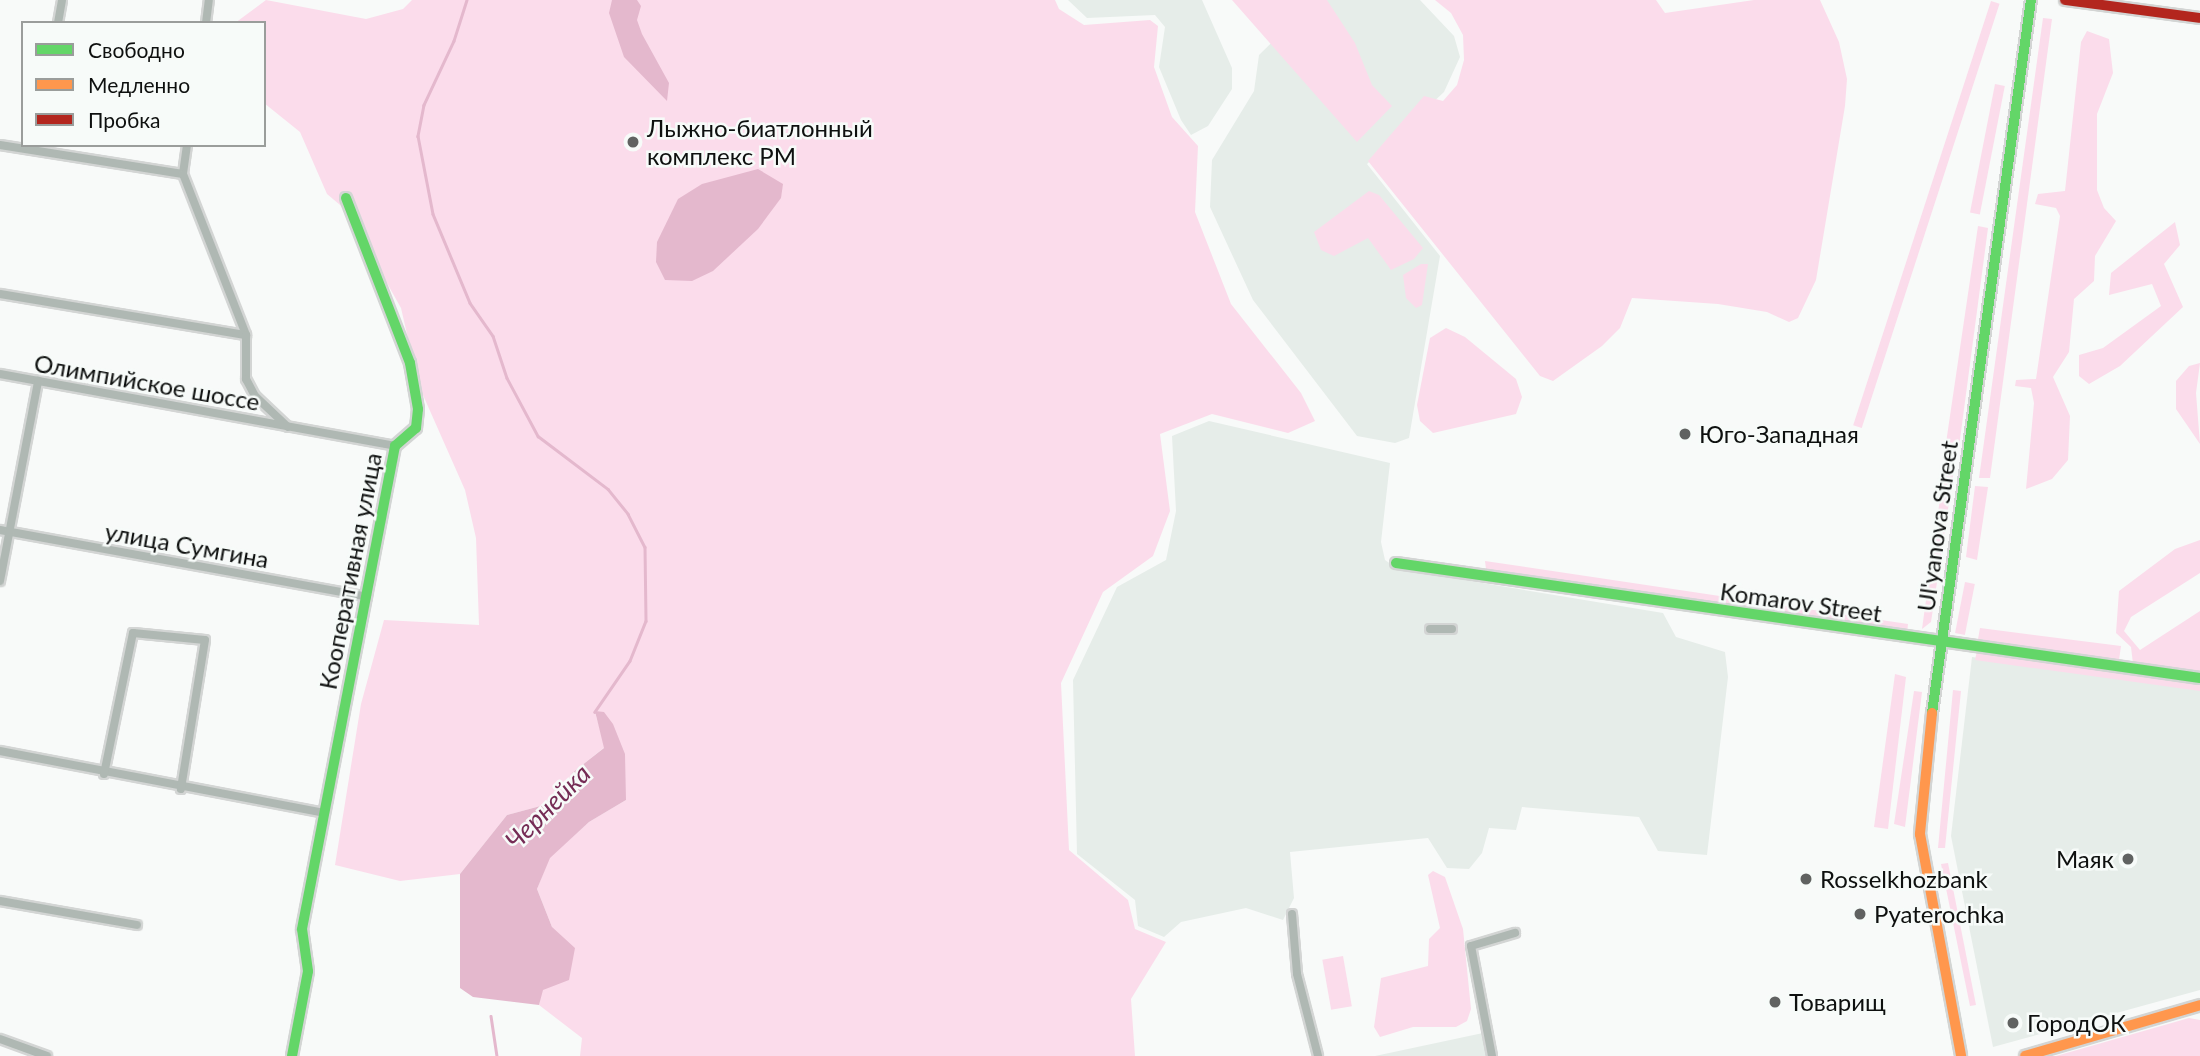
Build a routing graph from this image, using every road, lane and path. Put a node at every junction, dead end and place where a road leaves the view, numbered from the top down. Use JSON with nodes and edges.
{"nodes":[{"id":1,"x":62,"y":0,"type":"edge"},
{"id":2,"x":209,"y":0,"type":"edge"},
{"id":3,"x":2031,"y":0,"type":"edge"},
{"id":4,"x":2064,"y":0,"type":"edge"},
{"id":5,"x":2200,"y":18,"type":"edge"},
{"id":6,"x":58,"y":21,"type":"edge"},
{"id":7,"x":206,"y":21,"type":"edge"},
{"id":8,"x":0,"y":145,"type":"edge"},
{"id":9,"x":21,"y":147,"type":"edge"},
{"id":10,"x":187,"y":147,"type":"edge"},
{"id":11,"x":40,"y":148,"type":"edge"},
{"id":12,"x":183,"y":174,"type":"junction"},
{"id":13,"x":346,"y":198,"type":"dead end"},
{"id":14,"x":0,"y":295,"type":"edge"},
{"id":15,"x":246,"y":335,"type":"junction"},
{"id":16,"x":0,"y":374,"type":"edge"},
{"id":17,"x":38,"y":381,"type":"junction"},
{"id":18,"x":288,"y":427,"type":"junction"},
{"id":19,"x":395,"y":446,"type":"junction"},
{"id":20,"x":4,"y":531,"type":"edge"},
{"id":21,"x":1396,"y":564,"type":"dead end"},
{"id":22,"x":0,"y":581,"type":"edge"},
{"id":23,"x":367,"y":597,"type":"junction"},
{"id":24,"x":1430,"y":629,"type":"dead end"},
{"id":25,"x":1452,"y":629,"type":"dead end"},
{"id":26,"x":1942,"y":643,"type":"junction"},
{"id":27,"x":2200,"y":678,"type":"edge"},
{"id":28,"x":0,"y":751,"type":"edge"},
{"id":29,"x":104,"y":774,"type":"junction"},
{"id":30,"x":181,"y":789,"type":"junction"},
{"id":31,"x":324,"y":813,"type":"junction"},
{"id":32,"x":0,"y":901,"type":"edge"},
{"id":33,"x":1292,"y":914,"type":"dead end"},
{"id":34,"x":137,"y":925,"type":"dead end"},
{"id":35,"x":1515,"y":933,"type":"dead end"},
{"id":36,"x":2200,"y":1004,"type":"edge"},
{"id":37,"x":0,"y":1039,"type":"edge"},
{"id":38,"x":47,"y":1056,"type":"edge"},
{"id":39,"x":292,"y":1056,"type":"edge"},
{"id":40,"x":1318,"y":1056,"type":"edge"},
{"id":41,"x":1492,"y":1056,"type":"edge"},
{"id":42,"x":1961,"y":1056,"type":"edge"},
{"id":43,"x":2025,"y":1056,"type":"edge"}],
"edges":[{"from":1,"to":6,"type":"street"},
{"from":2,"to":7,"type":"street"},
{"from":3,"to":26,"type":"street","name":"Ul'yanova Street"},
{"from":4,"to":5,"type":"street"},
{"from":8,"to":9,"type":"street"},
{"from":10,"to":12,"type":"street"},
{"from":11,"to":12,"type":"street"},
{"from":12,"to":15,"type":"street"},
{"from":13,"to":19,"type":"street","name":"Кооперативная улица"},
{"from":14,"to":15,"type":"street"},
{"from":15,"to":18,"type":"street"},
{"from":16,"to":17,"type":"street","name":"Олимпийское шоссе"},
{"from":17,"to":18,"type":"street","name":"Олимпийское шоссе"},
{"from":17,"to":20,"type":"street"},
{"from":18,"to":19,"type":"street","name":"Олимпийское шоссе"},
{"from":19,"to":23,"type":"street","name":"Кооперативная улица"},
{"from":20,"to":22,"type":"street"},
{"from":20,"to":23,"type":"street","name":"улица Сумгина"},
{"from":21,"to":26,"type":"street","name":"Komarov Street"},
{"from":23,"to":31,"type":"street","name":"Кооперативная улица"},
{"from":24,"to":25,"type":"street"},
{"from":26,"to":27,"type":"street","name":"Komarov Street"},
{"from":26,"to":42,"type":"street","name":"Ul'yanova Street"},
{"from":28,"to":29,"type":"street"},
{"from":29,"to":30,"type":"street"},
{"from":29,"to":30,"type":"street"},
{"from":30,"to":31,"type":"street"},
{"from":31,"to":39,"type":"street","name":"Кооперативная улица"},
{"from":32,"to":34,"type":"street"},
{"from":33,"to":40,"type":"street"},
{"from":35,"to":41,"type":"street"},
{"from":36,"to":43,"type":"street"},
{"from":37,"to":38,"type":"street"}]}
